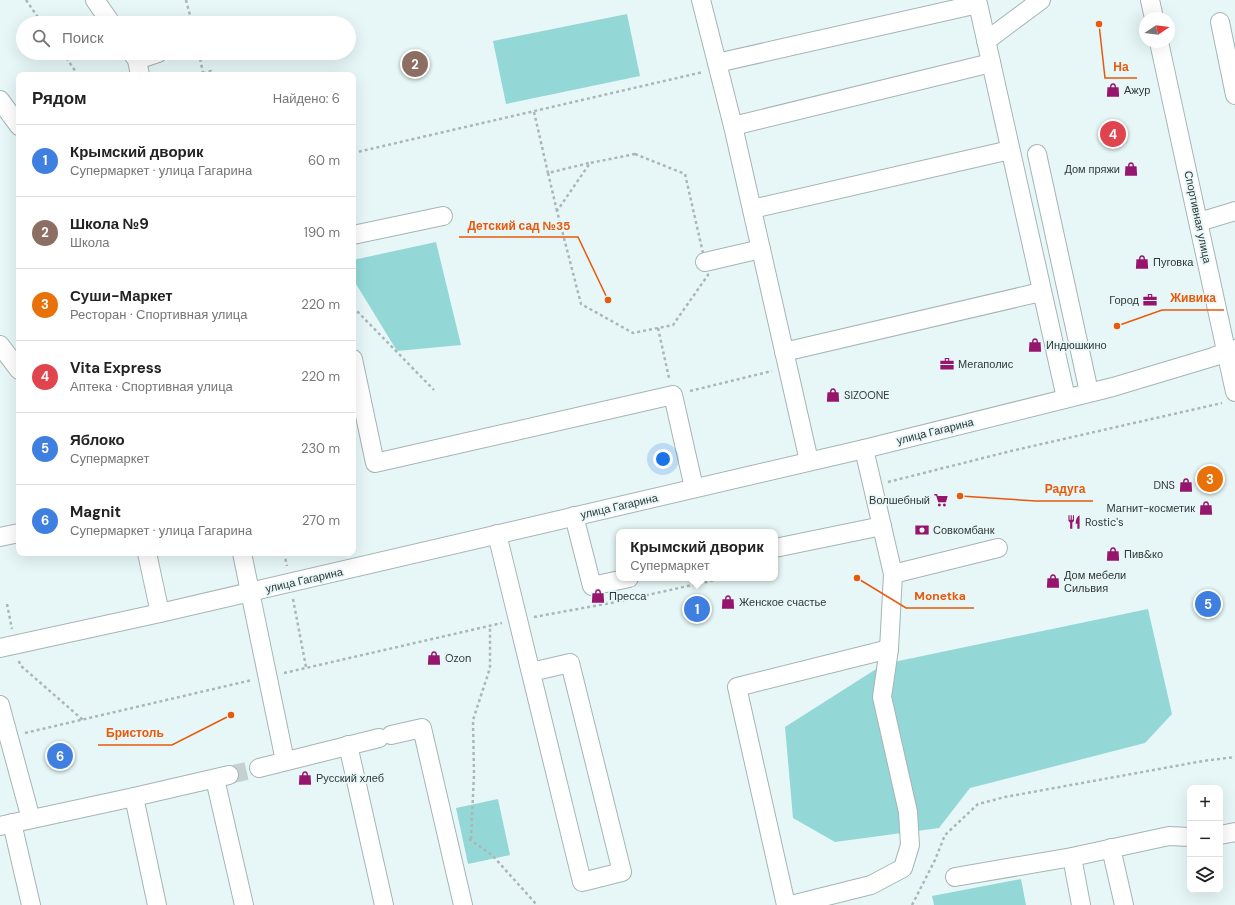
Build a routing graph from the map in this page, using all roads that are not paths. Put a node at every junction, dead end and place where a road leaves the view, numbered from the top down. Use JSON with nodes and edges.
{"nodes":[{"id":1,"x":95,"y":0,"type":"edge"},
{"id":2,"x":701,"y":0,"type":"edge"},
{"id":3,"x":1041,"y":0,"type":"edge"},
{"id":4,"x":1150,"y":0,"type":"edge"},
{"id":5,"x":977,"y":2,"type":"edge"},
{"id":6,"x":1153,"y":12,"type":"edge"},
{"id":7,"x":106,"y":16,"type":"edge"},
{"id":8,"x":1220,"y":22,"type":"dead end"},
{"id":9,"x":986,"y":41,"type":"junction"},
{"id":10,"x":1160,"y":48,"type":"edge"},
{"id":11,"x":992,"y":63,"type":"junction"},
{"id":12,"x":718,"y":66,"type":"junction"},
{"id":13,"x":1235,"y":95,"type":"edge"},
{"id":14,"x":0,"y":100,"type":"edge"},
{"id":15,"x":16,"y":122,"type":"edge"},
{"id":16,"x":733,"y":126,"type":"junction"},
{"id":17,"x":1010,"y":150,"type":"junction"},
{"id":18,"x":1037,"y":154,"type":"dead end"},
{"id":19,"x":752,"y":208,"type":"junction"},
{"id":20,"x":1235,"y":211,"type":"edge"},
{"id":21,"x":443,"y":216,"type":"dead end"},
{"id":22,"x":1199,"y":222,"type":"junction"},
{"id":23,"x":356,"y":234,"type":"edge"},
{"id":24,"x":761,"y":249,"type":"junction"},
{"id":25,"x":705,"y":262,"type":"road end"},
{"id":26,"x":1041,"y":292,"type":"junction"},
{"id":27,"x":0,"y":345,"type":"edge"},
{"id":28,"x":1231,"y":350,"type":"edge"},
{"id":29,"x":786,"y":360,"type":"junction"},
{"id":30,"x":16,"y":366,"type":"edge"},
{"id":31,"x":356,"y":373,"type":"edge"},
{"id":32,"x":1089,"y":392,"type":"junction"},
{"id":33,"x":1232,"y":397,"type":"edge"},
{"id":34,"x":1066,"y":398,"type":"junction"},
{"id":35,"x":864,"y":449,"type":"junction"},
{"id":36,"x":809,"y":461,"type":"junction"},
{"id":37,"x":694,"y":488,"type":"junction"},
{"id":38,"x":574,"y":516,"type":"junction"},
{"id":39,"x":882,"y":526,"type":"junction"},
{"id":40,"x":16,"y":534,"type":"edge"},
{"id":41,"x":497,"y":534,"type":"junction"},
{"id":42,"x":0,"y":537,"type":"edge"},
{"id":43,"x":778,"y":547,"type":"edge"},
{"id":44,"x":998,"y":548,"type":"dead end"},
{"id":45,"x":148,"y":556,"type":"edge"},
{"id":46,"x":243,"y":556,"type":"edge"},
{"id":47,"x":893,"y":574,"type":"junction"},
{"id":48,"x":616,"y":581,"type":"edge"},
{"id":49,"x":250,"y":592,"type":"junction"},
{"id":50,"x":160,"y":613,"type":"junction"},
{"id":51,"x":8,"y":646,"type":"edge"},
{"id":52,"x":889,"y":650,"type":"junction"},
{"id":53,"x":531,"y":672,"type":"junction"},
{"id":54,"x":0,"y":705,"type":"edge"},
{"id":55,"x":348,"y":745,"type":"junction"},
{"id":56,"x":285,"y":761,"type":"junction"},
{"id":57,"x":259,"y":768,"type":"tunnel mouth"},
{"id":58,"x":134,"y":797,"type":"junction"},
{"id":59,"x":31,"y":819,"type":"junction"},
{"id":60,"x":6,"y":824,"type":"edge"},
{"id":61,"x":1235,"y":832,"type":"edge"},
{"id":62,"x":1223,"y":834,"type":"edge"},
{"id":63,"x":1187,"y":837,"type":"edge"},
{"id":64,"x":1111,"y":848,"type":"junction"},
{"id":65,"x":1072,"y":857,"type":"junction"},
{"id":66,"x":955,"y":877,"type":"dead end"},
{"id":67,"x":31,"y":905,"type":"edge"},
{"id":68,"x":157,"y":905,"type":"edge"},
{"id":69,"x":244,"y":905,"type":"edge"},
{"id":70,"x":384,"y":905,"type":"edge"},
{"id":71,"x":463,"y":905,"type":"edge"},
{"id":72,"x":786,"y":905,"type":"edge"},
{"id":73,"x":791,"y":905,"type":"edge"},
{"id":74,"x":1081,"y":905,"type":"edge"},
{"id":75,"x":1124,"y":905,"type":"edge"}],
"edges":[{"from":1,"to":7,"type":"street"},
{"from":2,"to":12,"type":"street"},
{"from":3,"to":9,"type":"street"},
{"from":4,"to":6,"type":"street"},
{"from":5,"to":9,"type":"street"},
{"from":5,"to":12,"type":"street"},
{"from":8,"to":13,"type":"street"},
{"from":9,"to":11,"type":"street"},
{"from":10,"to":22,"type":"street","name":"Спортивная улица"},
{"from":11,"to":16,"type":"street"},
{"from":11,"to":17,"type":"street"},
{"from":12,"to":16,"type":"street"},
{"from":14,"to":15,"type":"street"},
{"from":16,"to":19,"type":"street"},
{"from":17,"to":19,"type":"street"},
{"from":17,"to":26,"type":"street"},
{"from":18,"to":32,"type":"street"},
{"from":19,"to":24,"type":"street"},
{"from":20,"to":22,"type":"street"},
{"from":21,"to":23,"type":"street"},
{"from":22,"to":28,"type":"street","name":"Спортивная улица"},
{"from":24,"to":25,"type":"street"},
{"from":24,"to":29,"type":"street"},
{"from":26,"to":29,"type":"street"},
{"from":26,"to":34,"type":"street"},
{"from":27,"to":30,"type":"street"},
{"from":28,"to":32,"type":"street","name":"улица Гагарина"},
{"from":28,"to":33,"type":"street","name":"Спортивная улица"},
{"from":29,"to":36,"type":"street"},
{"from":31,"to":37,"type":"street"},
{"from":32,"to":34,"type":"street","name":"улица Гагарина"},
{"from":34,"to":35,"type":"street","name":"улица Гагарина"},
{"from":35,"to":36,"type":"street","name":"улица Гагарина"},
{"from":35,"to":39,"type":"street"},
{"from":36,"to":37,"type":"street","name":"улица Гагарина"},
{"from":37,"to":38,"type":"street","name":"улица Гагарина"},
{"from":38,"to":41,"type":"street","name":"улица Гагарина"},
{"from":38,"to":48,"type":"street"},
{"from":39,"to":43,"type":"street"},
{"from":39,"to":47,"type":"street"},
{"from":40,"to":42,"type":"street"},
{"from":41,"to":49,"type":"street","name":"улица Гагарина"},
{"from":41,"to":53,"type":"street"},
{"from":44,"to":47,"type":"street"},
{"from":45,"to":50,"type":"street"},
{"from":46,"to":49,"type":"street"},
{"from":47,"to":52,"type":"street"},
{"from":49,"to":50,"type":"street","name":"улица Гагарина"},
{"from":49,"to":56,"type":"street"},
{"from":50,"to":51,"type":"street","name":"улица Гагарина"},
{"from":52,"to":72,"type":"street"},
{"from":52,"to":73,"type":"street"},
{"from":53,"to":53,"type":"street"},
{"from":54,"to":59,"type":"street"},
{"from":55,"to":56,"type":"street"},
{"from":55,"to":70,"type":"street"},
{"from":55,"to":71,"type":"street"},
{"from":56,"to":57,"type":"street"},
{"from":58,"to":59,"type":"street"},
{"from":58,"to":68,"type":"street"},
{"from":58,"to":69,"type":"street"},
{"from":59,"to":60,"type":"street"},
{"from":60,"to":67,"type":"street"},
{"from":61,"to":62,"type":"street"},
{"from":63,"to":64,"type":"street"},
{"from":64,"to":65,"type":"street"},
{"from":64,"to":75,"type":"street"},
{"from":65,"to":66,"type":"street"},
{"from":65,"to":74,"type":"street"}]}
